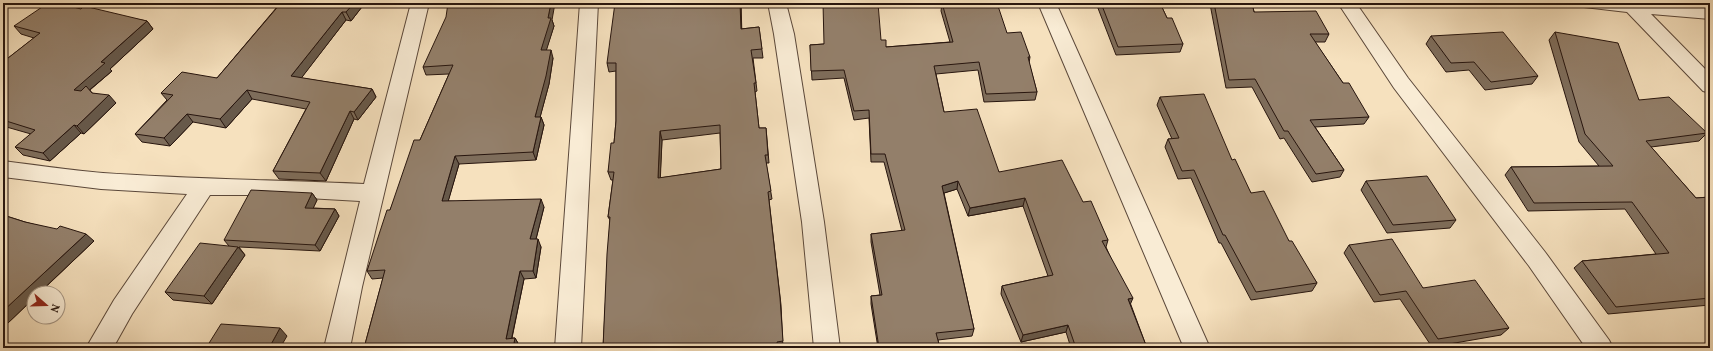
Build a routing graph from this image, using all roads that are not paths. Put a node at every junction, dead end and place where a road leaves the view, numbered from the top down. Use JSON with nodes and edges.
{"nodes":[{"id":1,"x":420,"y":3,"type":"edge"},
{"id":2,"x":589,"y":3,"type":"edge"},
{"id":3,"x":777,"y":3,"type":"edge"},
{"id":4,"x":1047,"y":3,"type":"edge"},
{"id":5,"x":1347,"y":3,"type":"edge"},
{"id":6,"x":1591,"y":3,"type":"edge"},
{"id":7,"x":1633,"y":7,"type":"junction"},
{"id":8,"x":1710,"y":13,"type":"edge"},
{"id":9,"x":1710,"y":86,"type":"edge"},
{"id":10,"x":3,"y":169,"type":"edge"},
{"id":11,"x":204,"y":187,"type":"junction"},
{"id":12,"x":373,"y":193,"type":"junction"},
{"id":13,"x":99,"y":348,"type":"edge"},
{"id":14,"x":337,"y":348,"type":"edge"},
{"id":15,"x":568,"y":348,"type":"edge"},
{"id":16,"x":827,"y":348,"type":"edge"},
{"id":17,"x":1197,"y":348,"type":"edge"},
{"id":18,"x":1600,"y":348,"type":"edge"}],
"edges":[{"from":1,"to":12,"type":"street"},
{"from":2,"to":15,"type":"street"},
{"from":3,"to":16,"type":"street"},
{"from":4,"to":17,"type":"street"},
{"from":5,"to":18,"type":"street"},
{"from":6,"to":7,"type":"street"},
{"from":7,"to":8,"type":"street"},
{"from":7,"to":9,"type":"street"},
{"from":10,"to":11,"type":"street"},
{"from":11,"to":12,"type":"street"},
{"from":11,"to":13,"type":"street"},
{"from":12,"to":14,"type":"street"}]}
